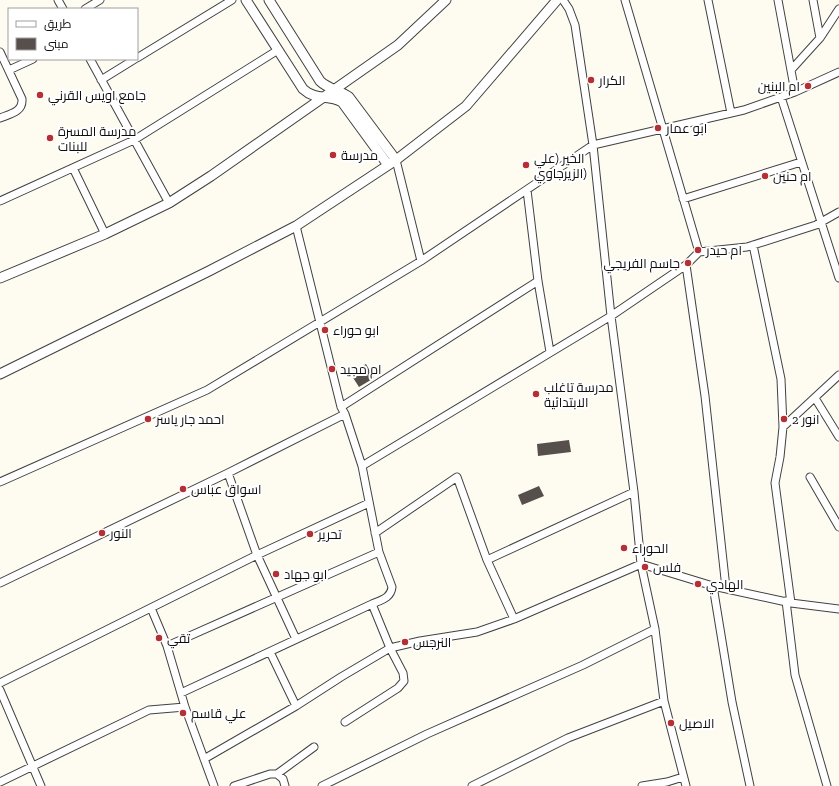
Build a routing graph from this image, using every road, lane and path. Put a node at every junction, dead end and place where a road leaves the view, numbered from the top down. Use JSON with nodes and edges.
{"nodes":[{"id":1,"x":100,"y":0,"type":"edge"},
{"id":2,"x":232,"y":0,"type":"edge"},
{"id":3,"x":246,"y":0,"type":"edge"},
{"id":4,"x":446,"y":0,"type":"edge"},
{"id":5,"x":557,"y":0,"type":"edge"},
{"id":6,"x":563,"y":0,"type":"edge"},
{"id":7,"x":625,"y":0,"type":"edge"},
{"id":8,"x":708,"y":0,"type":"edge"},
{"id":9,"x":778,"y":0,"type":"edge"},
{"id":10,"x":813,"y":0,"type":"edge"},
{"id":11,"x":272,"y":1,"type":"edge"},
{"id":12,"x":87,"y":8,"type":"edge"},
{"id":13,"x":839,"y":9,"type":"edge"},
{"id":14,"x":820,"y":38,"type":"junction"},
{"id":15,"x":278,"y":50,"type":"junction"},
{"id":16,"x":0,"y":52,"type":"edge"},
{"id":17,"x":138,"y":57,"type":"edge"},
{"id":18,"x":31,"y":60,"type":"edge"},
{"id":19,"x":91,"y":60,"type":"edge"},
{"id":20,"x":133,"y":60,"type":"edge"},
{"id":21,"x":9,"y":70,"type":"junction"},
{"id":22,"x":791,"y":70,"type":"junction"},
{"id":23,"x":839,"y":72,"type":"edge"},
{"id":24,"x":101,"y":80,"type":"junction"},
{"id":25,"x":334,"y":90,"type":"junction"},
{"id":26,"x":795,"y":92,"type":"junction"},
{"id":27,"x":324,"y":97,"type":"junction"},
{"id":28,"x":781,"y":97,"type":"junction"},
{"id":29,"x":731,"y":113,"type":"junction"},
{"id":30,"x":0,"y":118,"type":"edge"},
{"id":31,"x":662,"y":130,"type":"junction"},
{"id":32,"x":134,"y":140,"type":"junction"},
{"id":33,"x":593,"y":145,"type":"junction"},
{"id":34,"x":801,"y":162,"type":"junction"},
{"id":35,"x":392,"y":163,"type":"junction"},
{"id":36,"x":74,"y":168,"type":"junction"},
{"id":37,"x":527,"y":190,"type":"junction"},
{"id":38,"x":683,"y":199,"type":"junction"},
{"id":39,"x":0,"y":201,"type":"edge"},
{"id":40,"x":169,"y":203,"type":"junction"},
{"id":41,"x":839,"y":212,"type":"edge"},
{"id":42,"x":820,"y":222,"type":"junction"},
{"id":43,"x":296,"y":226,"type":"junction"},
{"id":44,"x":105,"y":234,"type":"junction"},
{"id":45,"x":753,"y":245,"type":"junction"},
{"id":46,"x":699,"y":252,"type":"junction"},
{"id":47,"x":421,"y":261,"type":"junction"},
{"id":48,"x":686,"y":265,"type":"junction"},
{"id":49,"x":0,"y":278,"type":"edge"},
{"id":50,"x":839,"y":278,"type":"edge"},
{"id":51,"x":538,"y":281,"type":"junction"},
{"id":52,"x":612,"y":316,"type":"junction"},
{"id":53,"x":319,"y":323,"type":"junction"},
{"id":54,"x":550,"y":352,"type":"junction"},
{"id":55,"x":0,"y":374,"type":"edge"},
{"id":56,"x":839,"y":375,"type":"edge"},
{"id":57,"x":815,"y":398,"type":"junction"},
{"id":58,"x":341,"y":407,"type":"junction"},
{"id":59,"x":345,"y":414,"type":"junction"},
{"id":60,"x":783,"y":427,"type":"junction"},
{"id":61,"x":839,"y":437,"type":"edge"},
{"id":62,"x":362,"y":466,"type":"junction"},
{"id":63,"x":228,"y":473,"type":"junction"},
{"id":64,"x":810,"y":477,"type":"dead end"},
{"id":65,"x":0,"y":482,"type":"edge"},
{"id":66,"x":634,"y":492,"type":"junction"},
{"id":67,"x":369,"y":503,"type":"junction"},
{"id":68,"x":839,"y":527,"type":"edge"},
{"id":69,"x":375,"y":533,"type":"junction"},
{"id":70,"x":379,"y":552,"type":"junction"},
{"id":71,"x":256,"y":555,"type":"junction"},
{"id":72,"x":487,"y":560,"type":"junction"},
{"id":73,"x":641,"y":564,"type":"junction"},
{"id":74,"x":0,"y":583,"type":"edge"},
{"id":75,"x":713,"y":586,"type":"junction"},
{"id":76,"x":726,"y":588,"type":"junction"},
{"id":77,"x":277,"y":598,"type":"junction"},
{"id":78,"x":789,"y":602,"type":"junction"},
{"id":79,"x":372,"y":604,"type":"junction"},
{"id":80,"x":150,"y":608,"type":"junction"},
{"id":81,"x":839,"y":609,"type":"edge"},
{"id":82,"x":514,"y":619,"type":"junction"},
{"id":83,"x":655,"y":629,"type":"junction"},
{"id":84,"x":296,"y":639,"type":"junction"},
{"id":85,"x":167,"y":646,"type":"junction"},
{"id":86,"x":390,"y":648,"type":"junction"},
{"id":87,"x":270,"y":652,"type":"junction"},
{"id":88,"x":0,"y":683,"type":"edge"},
{"id":89,"x":0,"y":690,"type":"edge"},
{"id":90,"x":181,"y":693,"type":"junction"},
{"id":91,"x":664,"y":701,"type":"junction"},
{"id":92,"x":296,"y":706,"type":"junction"},
{"id":93,"x":184,"y":707,"type":"junction"},
{"id":94,"x":345,"y":722,"type":"dead end"},
{"id":95,"x":314,"y":748,"type":"dead end"},
{"id":96,"x":204,"y":759,"type":"junction"},
{"id":97,"x":32,"y":766,"type":"junction"},
{"id":98,"x":277,"y":774,"type":"junction"},
{"id":99,"x":683,"y":777,"type":"junction"},
{"id":100,"x":0,"y":782,"type":"edge"},
{"id":101,"x":667,"y":784,"type":"edge"},
{"id":102,"x":41,"y":786,"type":"edge"},
{"id":103,"x":214,"y":786,"type":"edge"},
{"id":104,"x":234,"y":786,"type":"edge"},
{"id":105,"x":285,"y":786,"type":"edge"},
{"id":106,"x":322,"y":786,"type":"edge"},
{"id":107,"x":472,"y":786,"type":"edge"},
{"id":108,"x":642,"y":786,"type":"edge"},
{"id":109,"x":686,"y":786,"type":"edge"},
{"id":110,"x":750,"y":786,"type":"edge"},
{"id":111,"x":827,"y":786,"type":"edge"}],
"edges":[{"from":1,"to":12,"type":"street"},
{"from":2,"to":17,"type":"street"},
{"from":3,"to":15,"type":"street"},
{"from":4,"to":25,"type":"street"},
{"from":5,"to":35,"type":"street"},
{"from":6,"to":33,"type":"street"},
{"from":7,"to":31,"type":"street"},
{"from":8,"to":29,"type":"street"},
{"from":9,"to":22,"type":"street"},
{"from":10,"to":14,"type":"street"},
{"from":11,"to":25,"type":"street"},
{"from":13,"to":14,"type":"street"},
{"from":14,"to":22,"type":"street"},
{"from":15,"to":27,"type":"street"},
{"from":15,"to":32,"type":"street"},
{"from":16,"to":21,"type":"street"},
{"from":18,"to":21,"type":"street"},
{"from":19,"to":24,"type":"street"},
{"from":20,"to":24,"type":"street"},
{"from":21,"to":30,"type":"street"},
{"from":22,"to":26,"type":"street"},
{"from":23,"to":26,"type":"street"},
{"from":24,"to":32,"type":"street"},
{"from":25,"to":27,"type":"street"},
{"from":25,"to":35,"type":"street"},
{"from":26,"to":28,"type":"street"},
{"from":27,"to":35,"type":"street"},
{"from":27,"to":40,"type":"street"},
{"from":28,"to":29,"type":"street"},
{"from":28,"to":34,"type":"street"},
{"from":29,"to":31,"type":"street"},
{"from":31,"to":33,"type":"street"},
{"from":31,"to":38,"type":"street"},
{"from":32,"to":36,"type":"street"},
{"from":32,"to":40,"type":"street"},
{"from":33,"to":37,"type":"street"},
{"from":33,"to":52,"type":"street"},
{"from":34,"to":38,"type":"street"},
{"from":34,"to":42,"type":"street"},
{"from":35,"to":43,"type":"street"},
{"from":35,"to":47,"type":"street"},
{"from":36,"to":39,"type":"street"},
{"from":36,"to":44,"type":"street"},
{"from":37,"to":47,"type":"street"},
{"from":37,"to":51,"type":"street"},
{"from":38,"to":46,"type":"street"},
{"from":40,"to":44,"type":"street"},
{"from":41,"to":42,"type":"street"},
{"from":42,"to":45,"type":"street"},
{"from":42,"to":50,"type":"street"},
{"from":43,"to":53,"type":"street"},
{"from":43,"to":55,"type":"street"},
{"from":44,"to":49,"type":"street"},
{"from":45,"to":46,"type":"street"},
{"from":45,"to":60,"type":"street"},
{"from":46,"to":48,"type":"street"},
{"from":47,"to":53,"type":"street"},
{"from":48,"to":52,"type":"street"},
{"from":48,"to":76,"type":"street"},
{"from":51,"to":54,"type":"street"},
{"from":51,"to":58,"type":"street"},
{"from":52,"to":54,"type":"street"},
{"from":52,"to":66,"type":"street"},
{"from":53,"to":58,"type":"street"},
{"from":53,"to":65,"type":"street"},
{"from":54,"to":62,"type":"street"},
{"from":56,"to":57,"type":"street"},
{"from":57,"to":60,"type":"street"},
{"from":57,"to":61,"type":"street"},
{"from":58,"to":59,"type":"street"},
{"from":59,"to":62,"type":"street"},
{"from":59,"to":63,"type":"street"},
{"from":60,"to":78,"type":"street"},
{"from":62,"to":67,"type":"street"},
{"from":63,"to":71,"type":"street"},
{"from":63,"to":74,"type":"street"},
{"from":64,"to":68,"type":"street"},
{"from":66,"to":72,"type":"street"},
{"from":66,"to":73,"type":"street"},
{"from":67,"to":69,"type":"street"},
{"from":67,"to":71,"type":"street"},
{"from":69,"to":70,"type":"street"},
{"from":69,"to":72,"type":"street"},
{"from":70,"to":77,"type":"street"},
{"from":70,"to":79,"type":"street"},
{"from":71,"to":77,"type":"street"},
{"from":71,"to":80,"type":"street"},
{"from":72,"to":82,"type":"street"},
{"from":73,"to":75,"type":"street"},
{"from":73,"to":82,"type":"street"},
{"from":73,"to":83,"type":"street"},
{"from":75,"to":76,"type":"street"},
{"from":75,"to":110,"type":"street"},
{"from":76,"to":78,"type":"street"},
{"from":77,"to":84,"type":"street"},
{"from":77,"to":85,"type":"street"},
{"from":78,"to":81,"type":"street"},
{"from":78,"to":111,"type":"street"},
{"from":79,"to":84,"type":"street"},
{"from":79,"to":86,"type":"street"},
{"from":80,"to":85,"type":"street"},
{"from":80,"to":88,"type":"street"},
{"from":82,"to":86,"type":"street"},
{"from":83,"to":91,"type":"street"},
{"from":83,"to":106,"type":"street"},
{"from":84,"to":87,"type":"street"},
{"from":85,"to":90,"type":"street"},
{"from":86,"to":92,"type":"street"},
{"from":86,"to":94,"type":"street"},
{"from":87,"to":90,"type":"street"},
{"from":87,"to":92,"type":"street"},
{"from":89,"to":97,"type":"street"},
{"from":90,"to":93,"type":"street"},
{"from":91,"to":99,"type":"street"},
{"from":91,"to":107,"type":"street"},
{"from":92,"to":96,"type":"street"},
{"from":93,"to":96,"type":"street"},
{"from":93,"to":97,"type":"street"},
{"from":95,"to":98,"type":"street"},
{"from":96,"to":103,"type":"street"},
{"from":97,"to":100,"type":"street"},
{"from":97,"to":102,"type":"street"},
{"from":98,"to":104,"type":"street"},
{"from":98,"to":105,"type":"street"},
{"from":99,"to":101,"type":"street"},
{"from":99,"to":109,"type":"street"},
{"from":101,"to":108,"type":"street"}]}
